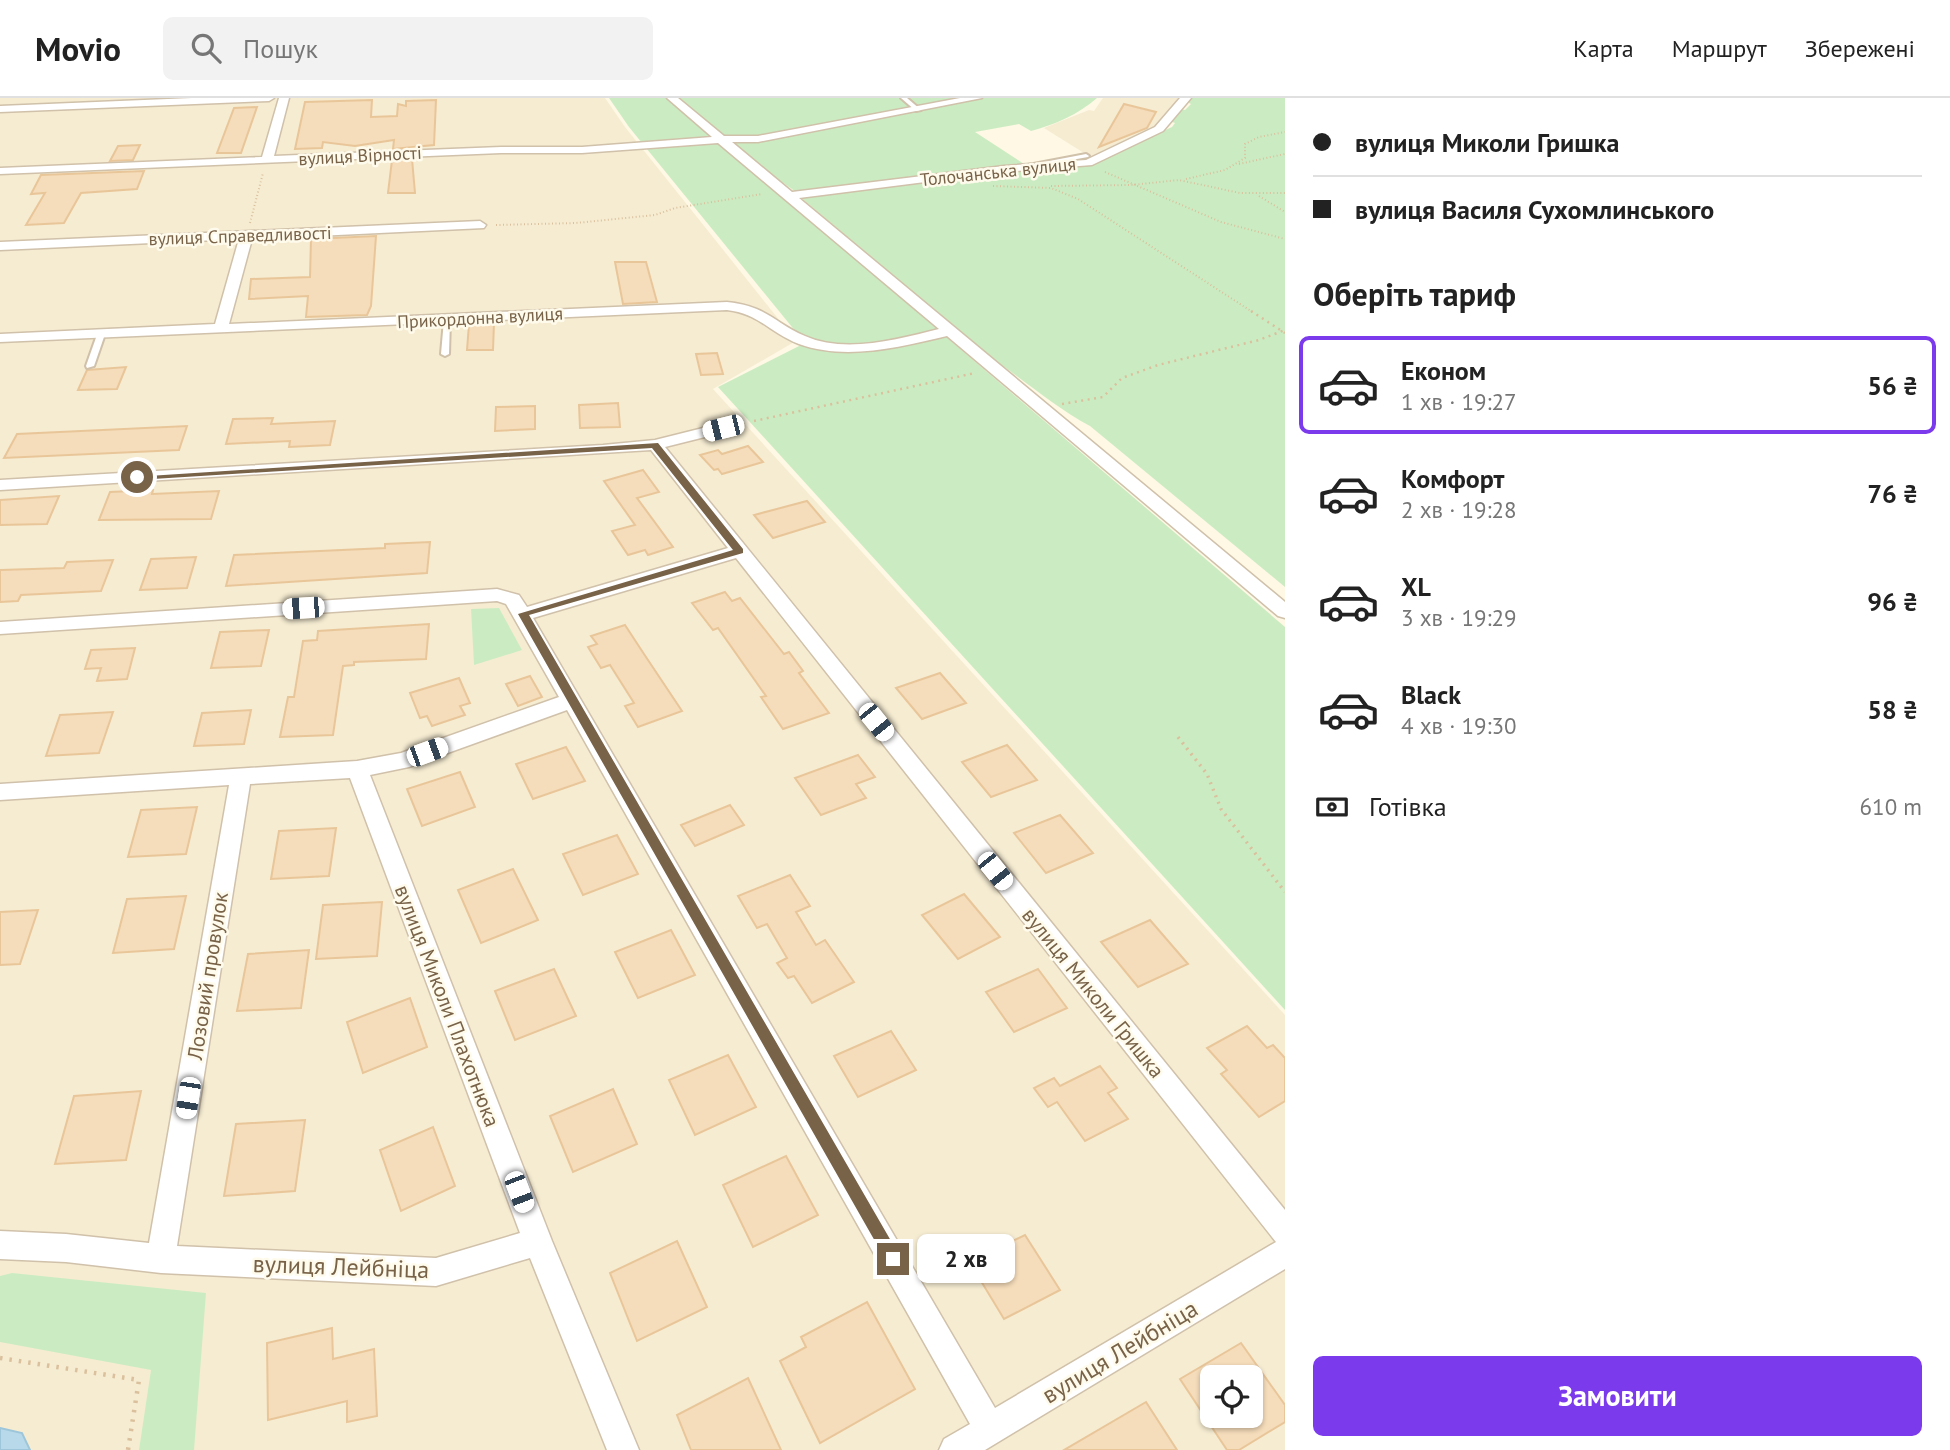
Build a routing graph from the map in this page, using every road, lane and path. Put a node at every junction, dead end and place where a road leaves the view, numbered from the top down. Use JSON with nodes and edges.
{"nodes":[{"id":1,"x":269,"y":98,"type":"edge"},
{"id":2,"x":284,"y":98,"type":"edge"},
{"id":3,"x":672,"y":98,"type":"edge"},
{"id":4,"x":904,"y":98,"type":"edge"},
{"id":5,"x":977,"y":98,"type":"edge"},
{"id":6,"x":1186,"y":98,"type":"edge"},
{"id":7,"x":0,"y":109,"type":"edge"},
{"id":8,"x":918,"y":110,"type":"junction"},
{"id":9,"x":1285,"y":132,"type":"edge"},
{"id":10,"x":720,"y":139,"type":"junction"},
{"id":11,"x":1285,"y":154,"type":"edge"},
{"id":12,"x":1087,"y":159,"type":"junction"},
{"id":13,"x":267,"y":160,"type":"junction"},
{"id":14,"x":1239,"y":164,"type":"junction"},
{"id":15,"x":0,"y":171,"type":"edge"},
{"id":16,"x":1180,"y":180,"type":"junction"},
{"id":17,"x":986,"y":185,"type":"dead end"},
{"id":18,"x":1132,"y":185,"type":"junction"},
{"id":19,"x":1036,"y":186,"type":"junction"},
{"id":20,"x":785,"y":192,"type":"junction"},
{"id":21,"x":1285,"y":194,"type":"edge"},
{"id":22,"x":1258,"y":195,"type":"junction"},
{"id":23,"x":1285,"y":212,"type":"edge"},
{"id":24,"x":480,"y":225,"type":"joint"},
{"id":25,"x":247,"y":236,"type":"junction"},
{"id":26,"x":1285,"y":239,"type":"edge"},
{"id":27,"x":0,"y":246,"type":"edge"},
{"id":28,"x":447,"y":320,"type":"junction"},
{"id":29,"x":220,"y":330,"type":"junction"},
{"id":30,"x":949,"y":331,"type":"junction"},
{"id":31,"x":1284,"y":331,"type":"edge"},
{"id":32,"x":102,"y":334,"type":"junction"},
{"id":33,"x":0,"y":338,"type":"edge"},
{"id":34,"x":445,"y":354,"type":"dead end"},
{"id":35,"x":90,"y":366,"type":"dead end"},
{"id":36,"x":995,"y":369,"type":"junction"},
{"id":37,"x":1039,"y":406,"type":"junction"},
{"id":38,"x":754,"y":421,"type":"dead end"},
{"id":39,"x":723,"y":428,"type":"dead end"},
{"id":40,"x":655,"y":445,"type":"junction"},
{"id":41,"x":0,"y":485,"type":"edge"},
{"id":42,"x":739,"y":551,"type":"junction"},
{"id":43,"x":1285,"y":612,"type":"edge"},
{"id":44,"x":523,"y":614,"type":"junction"},
{"id":45,"x":0,"y":628,"type":"edge"},
{"id":46,"x":573,"y":700,"type":"junction"},
{"id":47,"x":1178,"y":737,"type":"dead end"},
{"id":48,"x":357,"y":769,"type":"junction"},
{"id":49,"x":241,"y":776,"type":"junction"},
{"id":50,"x":0,"y":792,"type":"edge"},
{"id":51,"x":1285,"y":892,"type":"edge"},
{"id":52,"x":1285,"y":1233,"type":"edge"},
{"id":53,"x":538,"y":1242,"type":"junction"},
{"id":54,"x":0,"y":1245,"type":"edge"},
{"id":55,"x":1285,"y":1253,"type":"edge"},
{"id":56,"x":161,"y":1259,"type":"junction"},
{"id":57,"x":0,"y":1358,"type":"edge"},
{"id":58,"x":990,"y":1429,"type":"junction"},
{"id":59,"x":128,"y":1450,"type":"edge"},
{"id":60,"x":622,"y":1450,"type":"edge"},
{"id":61,"x":955,"y":1450,"type":"edge"}],
"edges":[{"from":1,"to":7,"type":"street"},
{"from":2,"to":13,"type":"street"},
{"from":3,"to":10,"type":"street"},
{"from":4,"to":8,"type":"lane"},
{"from":5,"to":8,"type":"street","name":"вулиця Вірності"},
{"from":6,"to":12,"type":"street","name":"Толочанська вулиця"},
{"from":8,"to":10,"type":"street","name":"вулиця Вірності"},
{"from":9,"to":14,"type":"path"},
{"from":10,"to":13,"type":"street","name":"вулиця Вірності"},
{"from":10,"to":20,"type":"street"},
{"from":11,"to":14,"type":"path"},
{"from":12,"to":18,"type":"path"},
{"from":12,"to":20,"type":"street","name":"Толочанська вулиця"},
{"from":13,"to":15,"type":"street","name":"вулиця Вірності"},
{"from":13,"to":25,"type":"path"},
{"from":14,"to":16,"type":"path"},
{"from":16,"to":18,"type":"path"},
{"from":16,"to":22,"type":"path"},
{"from":17,"to":19,"type":"path"},
{"from":18,"to":19,"type":"path"},
{"from":18,"to":26,"type":"path"},
{"from":19,"to":31,"type":"path"},
{"from":20,"to":24,"type":"path"},
{"from":20,"to":30,"type":"street"},
{"from":21,"to":22,"type":"path"},
{"from":22,"to":23,"type":"path"},
{"from":24,"to":25,"type":"street","name":"вулиця Справедливості"},
{"from":25,"to":27,"type":"street","name":"вулиця Справедливості"},
{"from":25,"to":29,"type":"street"},
{"from":28,"to":29,"type":"street","name":"Прикордонна вулиця"},
{"from":28,"to":30,"type":"street","name":"Прикордонна вулиця"},
{"from":28,"to":34,"type":"lane"},
{"from":29,"to":32,"type":"street","name":"Прикордонна вулиця"},
{"from":30,"to":36,"type":"street"},
{"from":31,"to":37,"type":"path"},
{"from":32,"to":33,"type":"street","name":"Прикордонна вулиця"},
{"from":32,"to":35,"type":"lane"},
{"from":36,"to":37,"type":"street"},
{"from":36,"to":38,"type":"path"},
{"from":37,"to":43,"type":"street"},
{"from":39,"to":40,"type":"street"},
{"from":40,"to":41,"type":"street"},
{"from":40,"to":42,"type":"street","name":"вулиця Миколи Гришка"},
{"from":42,"to":44,"type":"street"},
{"from":42,"to":52,"type":"street","name":"вулиця Миколи Гришка"},
{"from":44,"to":45,"type":"street"},
{"from":44,"to":46,"type":"street"},
{"from":46,"to":48,"type":"street"},
{"from":46,"to":58,"type":"street"},
{"from":47,"to":51,"type":"path"},
{"from":48,"to":49,"type":"street"},
{"from":48,"to":53,"type":"street","name":"вулиця Миколи Плахотнюка"},
{"from":49,"to":50,"type":"street"},
{"from":49,"to":56,"type":"street","name":"Лозовий провулок"},
{"from":53,"to":56,"type":"street","name":"вулиця Лейбніца"},
{"from":53,"to":60,"type":"street"},
{"from":54,"to":56,"type":"street","name":"вулиця Лейбніца"},
{"from":55,"to":58,"type":"street","name":"вулиця Лейбніца"},
{"from":57,"to":59,"type":"path"},
{"from":58,"to":61,"type":"street","name":"вулиця Лейбніца"}]}
